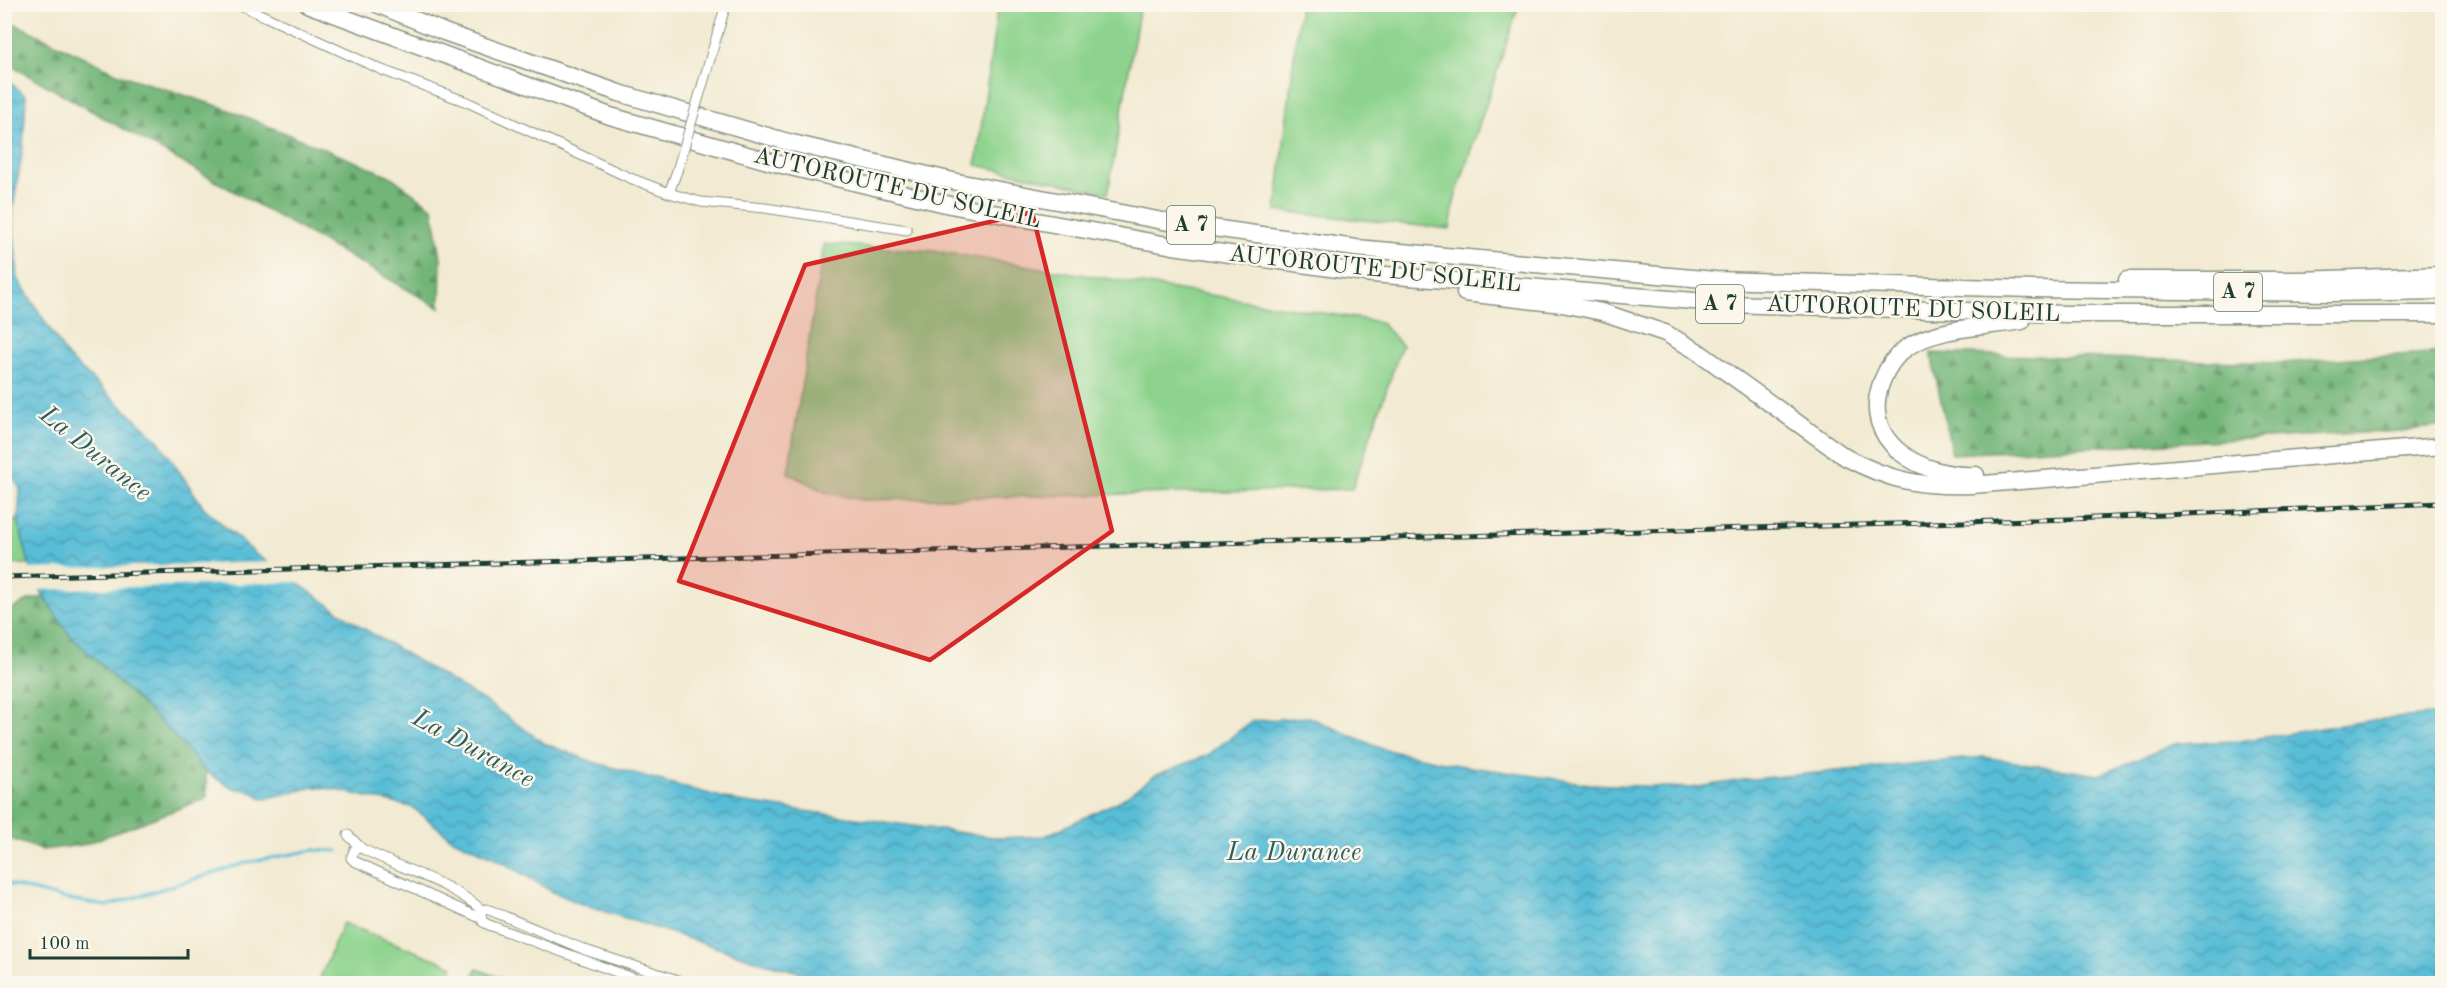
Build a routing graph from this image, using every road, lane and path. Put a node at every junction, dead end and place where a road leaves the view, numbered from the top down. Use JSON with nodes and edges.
{"nodes":[{"id":1,"x":238,"y":4,"type":"edge"},
{"id":2,"x":307,"y":4,"type":"edge"},
{"id":3,"x":377,"y":4,"type":"edge"},
{"id":4,"x":726,"y":4,"type":"edge"},
{"id":5,"x":669,"y":193,"type":"junction"},
{"id":6,"x":907,"y":230,"type":"dead end"},
{"id":7,"x":1373,"y":274,"type":"junction"},
{"id":8,"x":2442,"y":275,"type":"edge"},
{"id":9,"x":2033,"y":289,"type":"junction"},
{"id":10,"x":2442,"y":291,"type":"edge"},
{"id":11,"x":2067,"y":314,"type":"junction"},
{"id":12,"x":2442,"y":314,"type":"edge"},
{"id":13,"x":2442,"y":436,"type":"edge"},
{"id":14,"x":2442,"y":446,"type":"edge"},
{"id":15,"x":348,"y":835,"type":"dead end"},
{"id":16,"x":361,"y":848,"type":"junction"},
{"id":17,"x":481,"y":914,"type":"junction"},
{"id":18,"x":661,"y":980,"type":"edge"},
{"id":19,"x":649,"y":984,"type":"edge"},
{"id":20,"x":690,"y":984,"type":"edge"}],
"edges":[{"from":1,"to":5,"type":"street"},
{"from":2,"to":7,"type":"highway","name":"AUTOROUTE DU SOLEIL","number":"A 7"},
{"from":3,"to":9,"type":"highway","name":"AUTOROUTE DU SOLEIL","number":"A 7"},
{"from":4,"to":5,"type":"street","bridge":true},
{"from":5,"to":6,"type":"street"},
{"from":7,"to":11,"type":"highway","name":"AUTOROUTE DU SOLEIL","number":"A 7"},
{"from":7,"to":14,"type":"highway"},
{"from":8,"to":9,"type":"highway"},
{"from":9,"to":10,"type":"highway","name":"AUTOROUTE DU SOLEIL","number":"A 7"},
{"from":11,"to":12,"type":"highway","name":"AUTOROUTE DU SOLEIL","number":"A 7"},
{"from":11,"to":13,"type":"highway"},
{"from":15,"to":16,"type":"street"},
{"from":16,"to":17,"type":"street"},
{"from":16,"to":17,"type":"street"},
{"from":17,"to":18,"type":"street"},
{"from":17,"to":19,"type":"street"},
{"from":18,"to":20,"type":"street"}]}
